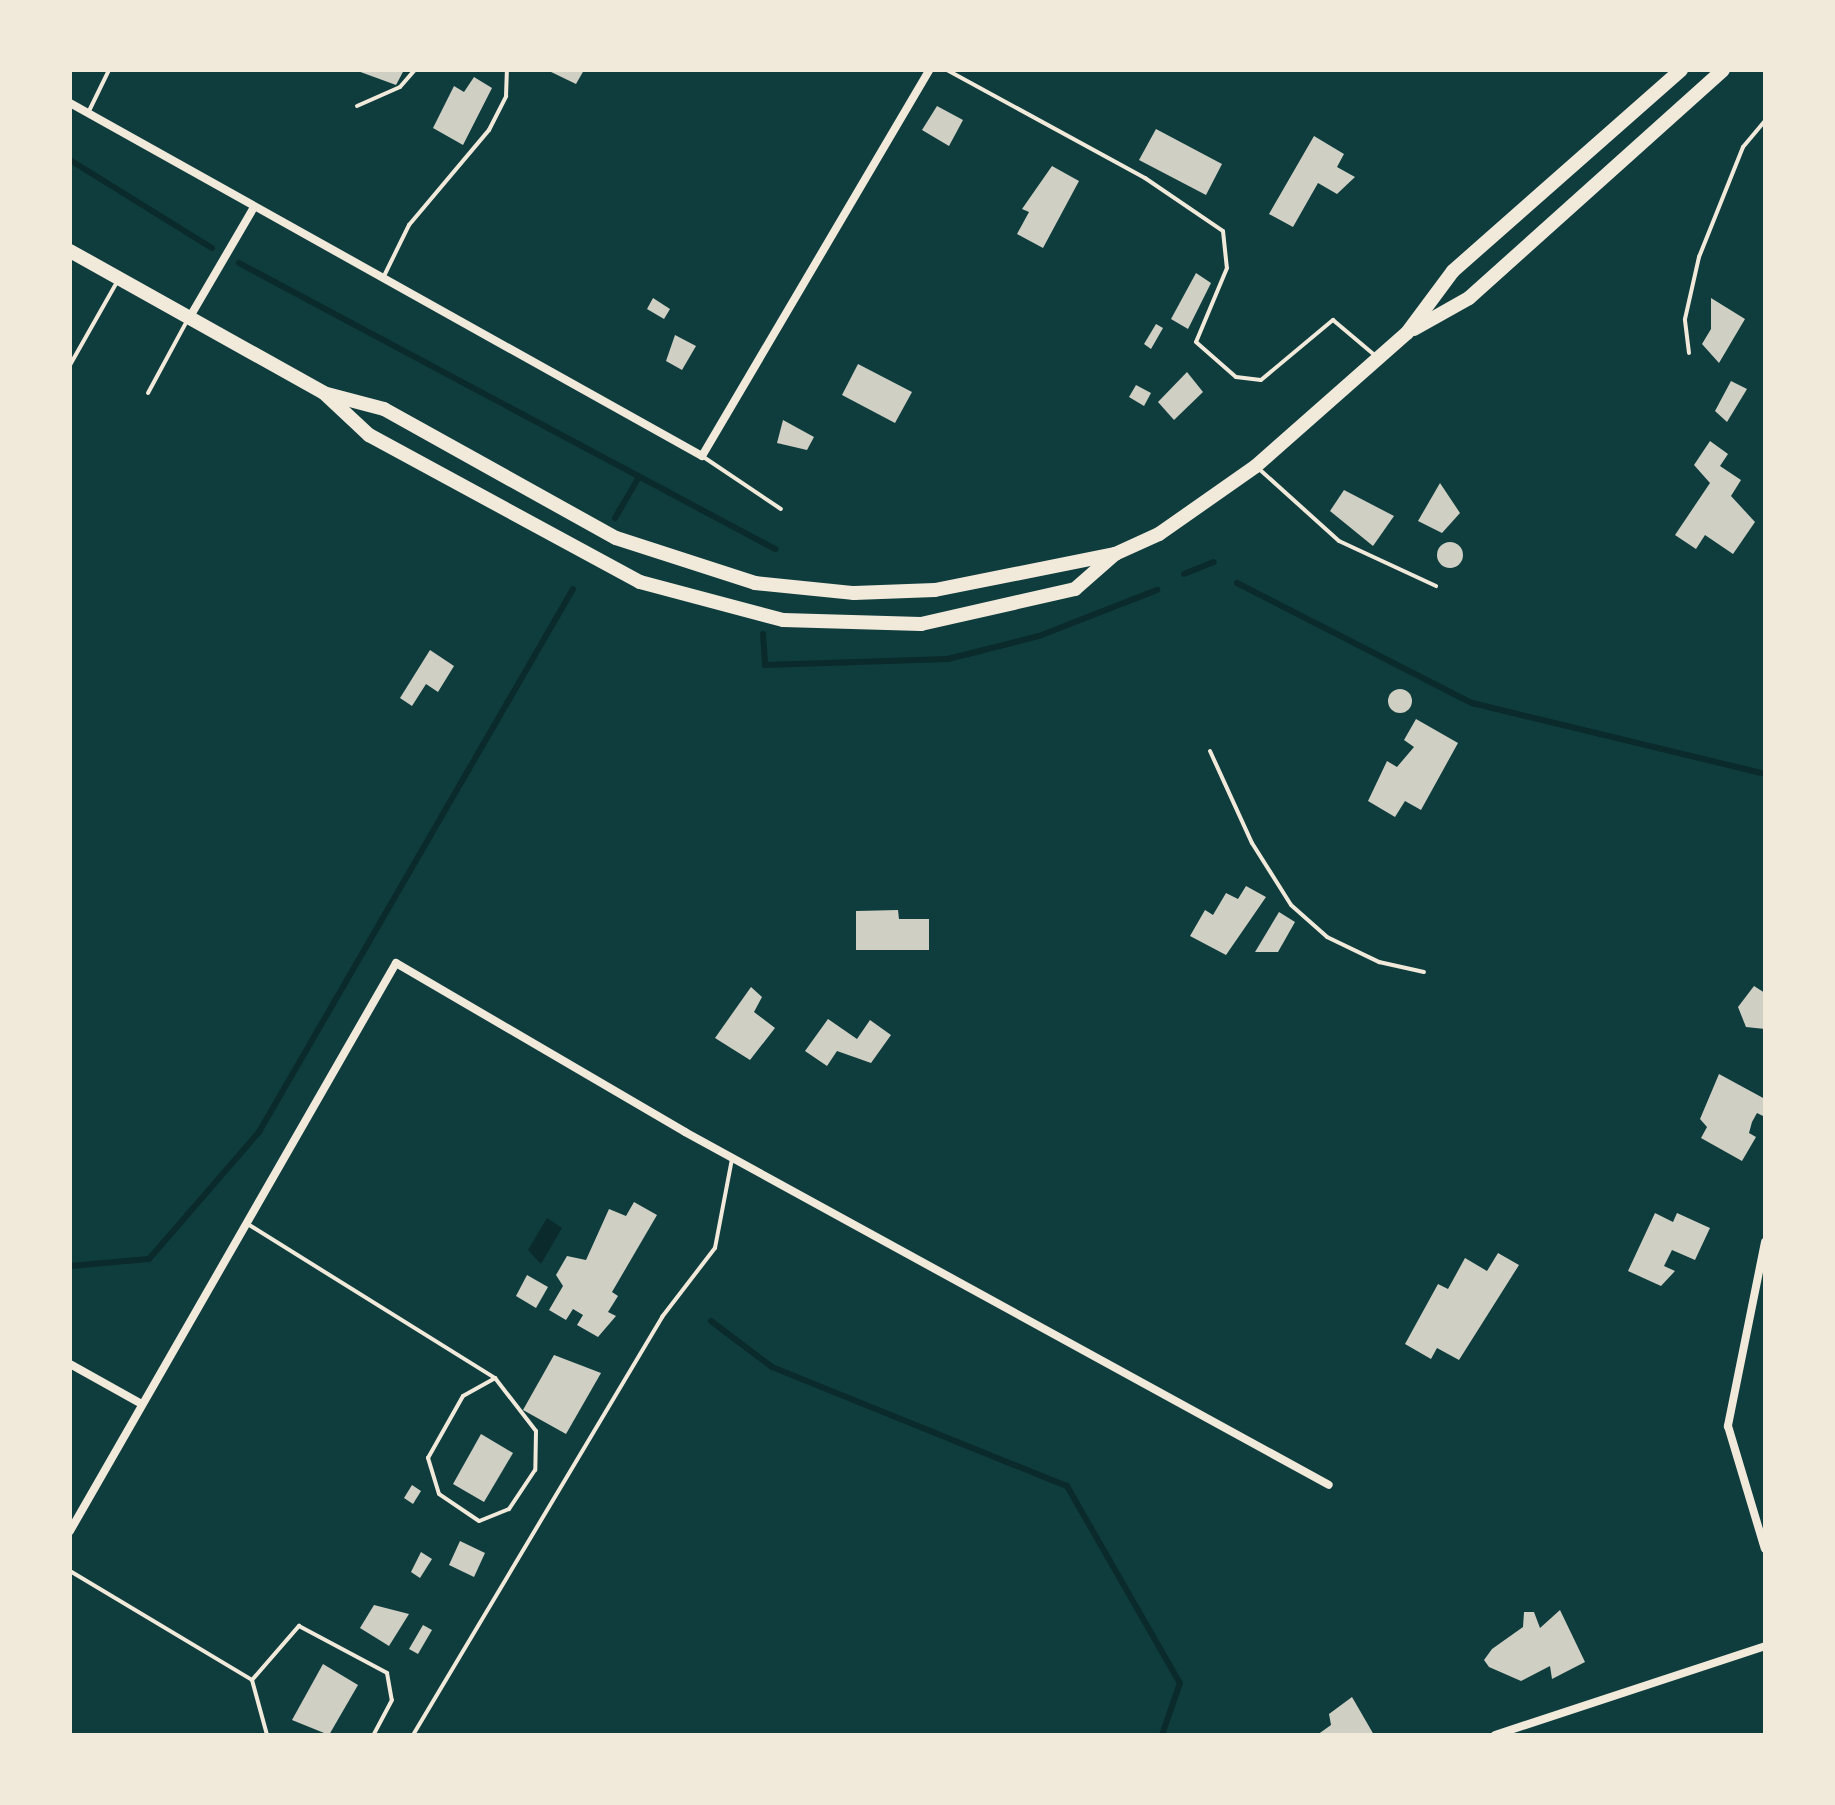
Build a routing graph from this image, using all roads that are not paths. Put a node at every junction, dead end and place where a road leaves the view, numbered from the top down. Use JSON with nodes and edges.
{"nodes":[{"id":1,"x":109,"y":70,"type":"edge"},
{"id":2,"x":415,"y":70,"type":"edge"},
{"id":3,"x":507,"y":70,"type":"edge"},
{"id":4,"x":929,"y":70,"type":"edge"},
{"id":5,"x":947,"y":70,"type":"edge"},
{"id":6,"x":1681,"y":70,"type":"edge"},
{"id":7,"x":1723,"y":70,"type":"edge"},
{"id":8,"x":70,"y":103,"type":"edge"},
{"id":9,"x":357,"y":106,"type":"dead end"},
{"id":10,"x":88,"y":114,"type":"junction"},
{"id":11,"x":1765,"y":121,"type":"edge"},
{"id":12,"x":254,"y":207,"type":"junction"},
{"id":13,"x":70,"y":239,"type":"edge"},
{"id":14,"x":70,"y":251,"type":"edge"},
{"id":15,"x":92,"y":260,"type":"junction"},
{"id":16,"x":121,"y":275,"type":"junction"},
{"id":17,"x":383,"y":278,"type":"junction"},
{"id":18,"x":191,"y":315,"type":"junction"},
{"id":19,"x":1407,"y":333,"type":"junction"},
{"id":20,"x":1689,"y":353,"type":"dead end"},
{"id":21,"x":1379,"y":358,"type":"junction"},
{"id":22,"x":70,"y":365,"type":"edge"},
{"id":23,"x":148,"y":393,"type":"dead end"},
{"id":24,"x":324,"y":393,"type":"junction"},
{"id":25,"x":702,"y":456,"type":"junction"},
{"id":26,"x":1256,"y":466,"type":"junction"},
{"id":27,"x":781,"y":509,"type":"dead end"},
{"id":28,"x":1115,"y":554,"type":"junction"},
{"id":29,"x":1436,"y":586,"type":"dead end"},
{"id":30,"x":1210,"y":751,"type":"dead end"},
{"id":31,"x":1424,"y":972,"type":"dead end"},
{"id":32,"x":732,"y":1156,"type":"junction"},
{"id":33,"x":244,"y":1222,"type":"junction"},
{"id":34,"x":1765,"y":1242,"type":"edge"},
{"id":35,"x":70,"y":1364,"type":"edge"},
{"id":36,"x":495,"y":1378,"type":"junction"},
{"id":37,"x":138,"y":1402,"type":"junction"},
{"id":38,"x":1329,"y":1485,"type":"dead end"},
{"id":39,"x":70,"y":1531,"type":"edge"},
{"id":40,"x":1765,"y":1549,"type":"edge"},
{"id":41,"x":70,"y":1571,"type":"edge"},
{"id":42,"x":1765,"y":1646,"type":"edge"},
{"id":43,"x":252,"y":1680,"type":"junction"},
{"id":44,"x":267,"y":1735,"type":"edge"},
{"id":45,"x":373,"y":1735,"type":"edge"},
{"id":46,"x":413,"y":1735,"type":"edge"},
{"id":47,"x":1495,"y":1735,"type":"edge"}],
"edges":[{"from":1,"to":10,"type":"lane"},
{"from":2,"to":9,"type":"lane"},
{"from":3,"to":17,"type":"lane"},
{"from":4,"to":25,"type":"street"},
{"from":5,"to":21,"type":"lane"},
{"from":6,"to":19,"type":"main road"},
{"from":7,"to":19,"type":"main road"},
{"from":8,"to":10,"type":"street"},
{"from":10,"to":12,"type":"street"},
{"from":11,"to":20,"type":"lane"},
{"from":12,"to":17,"type":"street"},
{"from":12,"to":18,"type":"street"},
{"from":13,"to":15,"type":"main road"},
{"from":14,"to":15,"type":"main road"},
{"from":15,"to":16,"type":"main road"},
{"from":16,"to":18,"type":"main road"},
{"from":16,"to":22,"type":"lane"},
{"from":17,"to":25,"type":"street"},
{"from":18,"to":23,"type":"lane"},
{"from":18,"to":24,"type":"main road"},
{"from":19,"to":21,"type":"main road"},
{"from":21,"to":26,"type":"main road"},
{"from":24,"to":28,"type":"main road"},
{"from":24,"to":28,"type":"main road"},
{"from":25,"to":27,"type":"lane"},
{"from":26,"to":28,"type":"main road"},
{"from":26,"to":29,"type":"lane"},
{"from":30,"to":31,"type":"lane"},
{"from":32,"to":33,"type":"street"},
{"from":32,"to":38,"type":"street"},
{"from":32,"to":46,"type":"lane"},
{"from":33,"to":36,"type":"lane"},
{"from":33,"to":37,"type":"street"},
{"from":34,"to":40,"type":"street"},
{"from":35,"to":37,"type":"street"},
{"from":36,"to":36,"type":"lane"},
{"from":37,"to":39,"type":"street"},
{"from":41,"to":43,"type":"lane"},
{"from":42,"to":47,"type":"street"},
{"from":43,"to":44,"type":"lane"},
{"from":43,"to":45,"type":"lane"}]}
